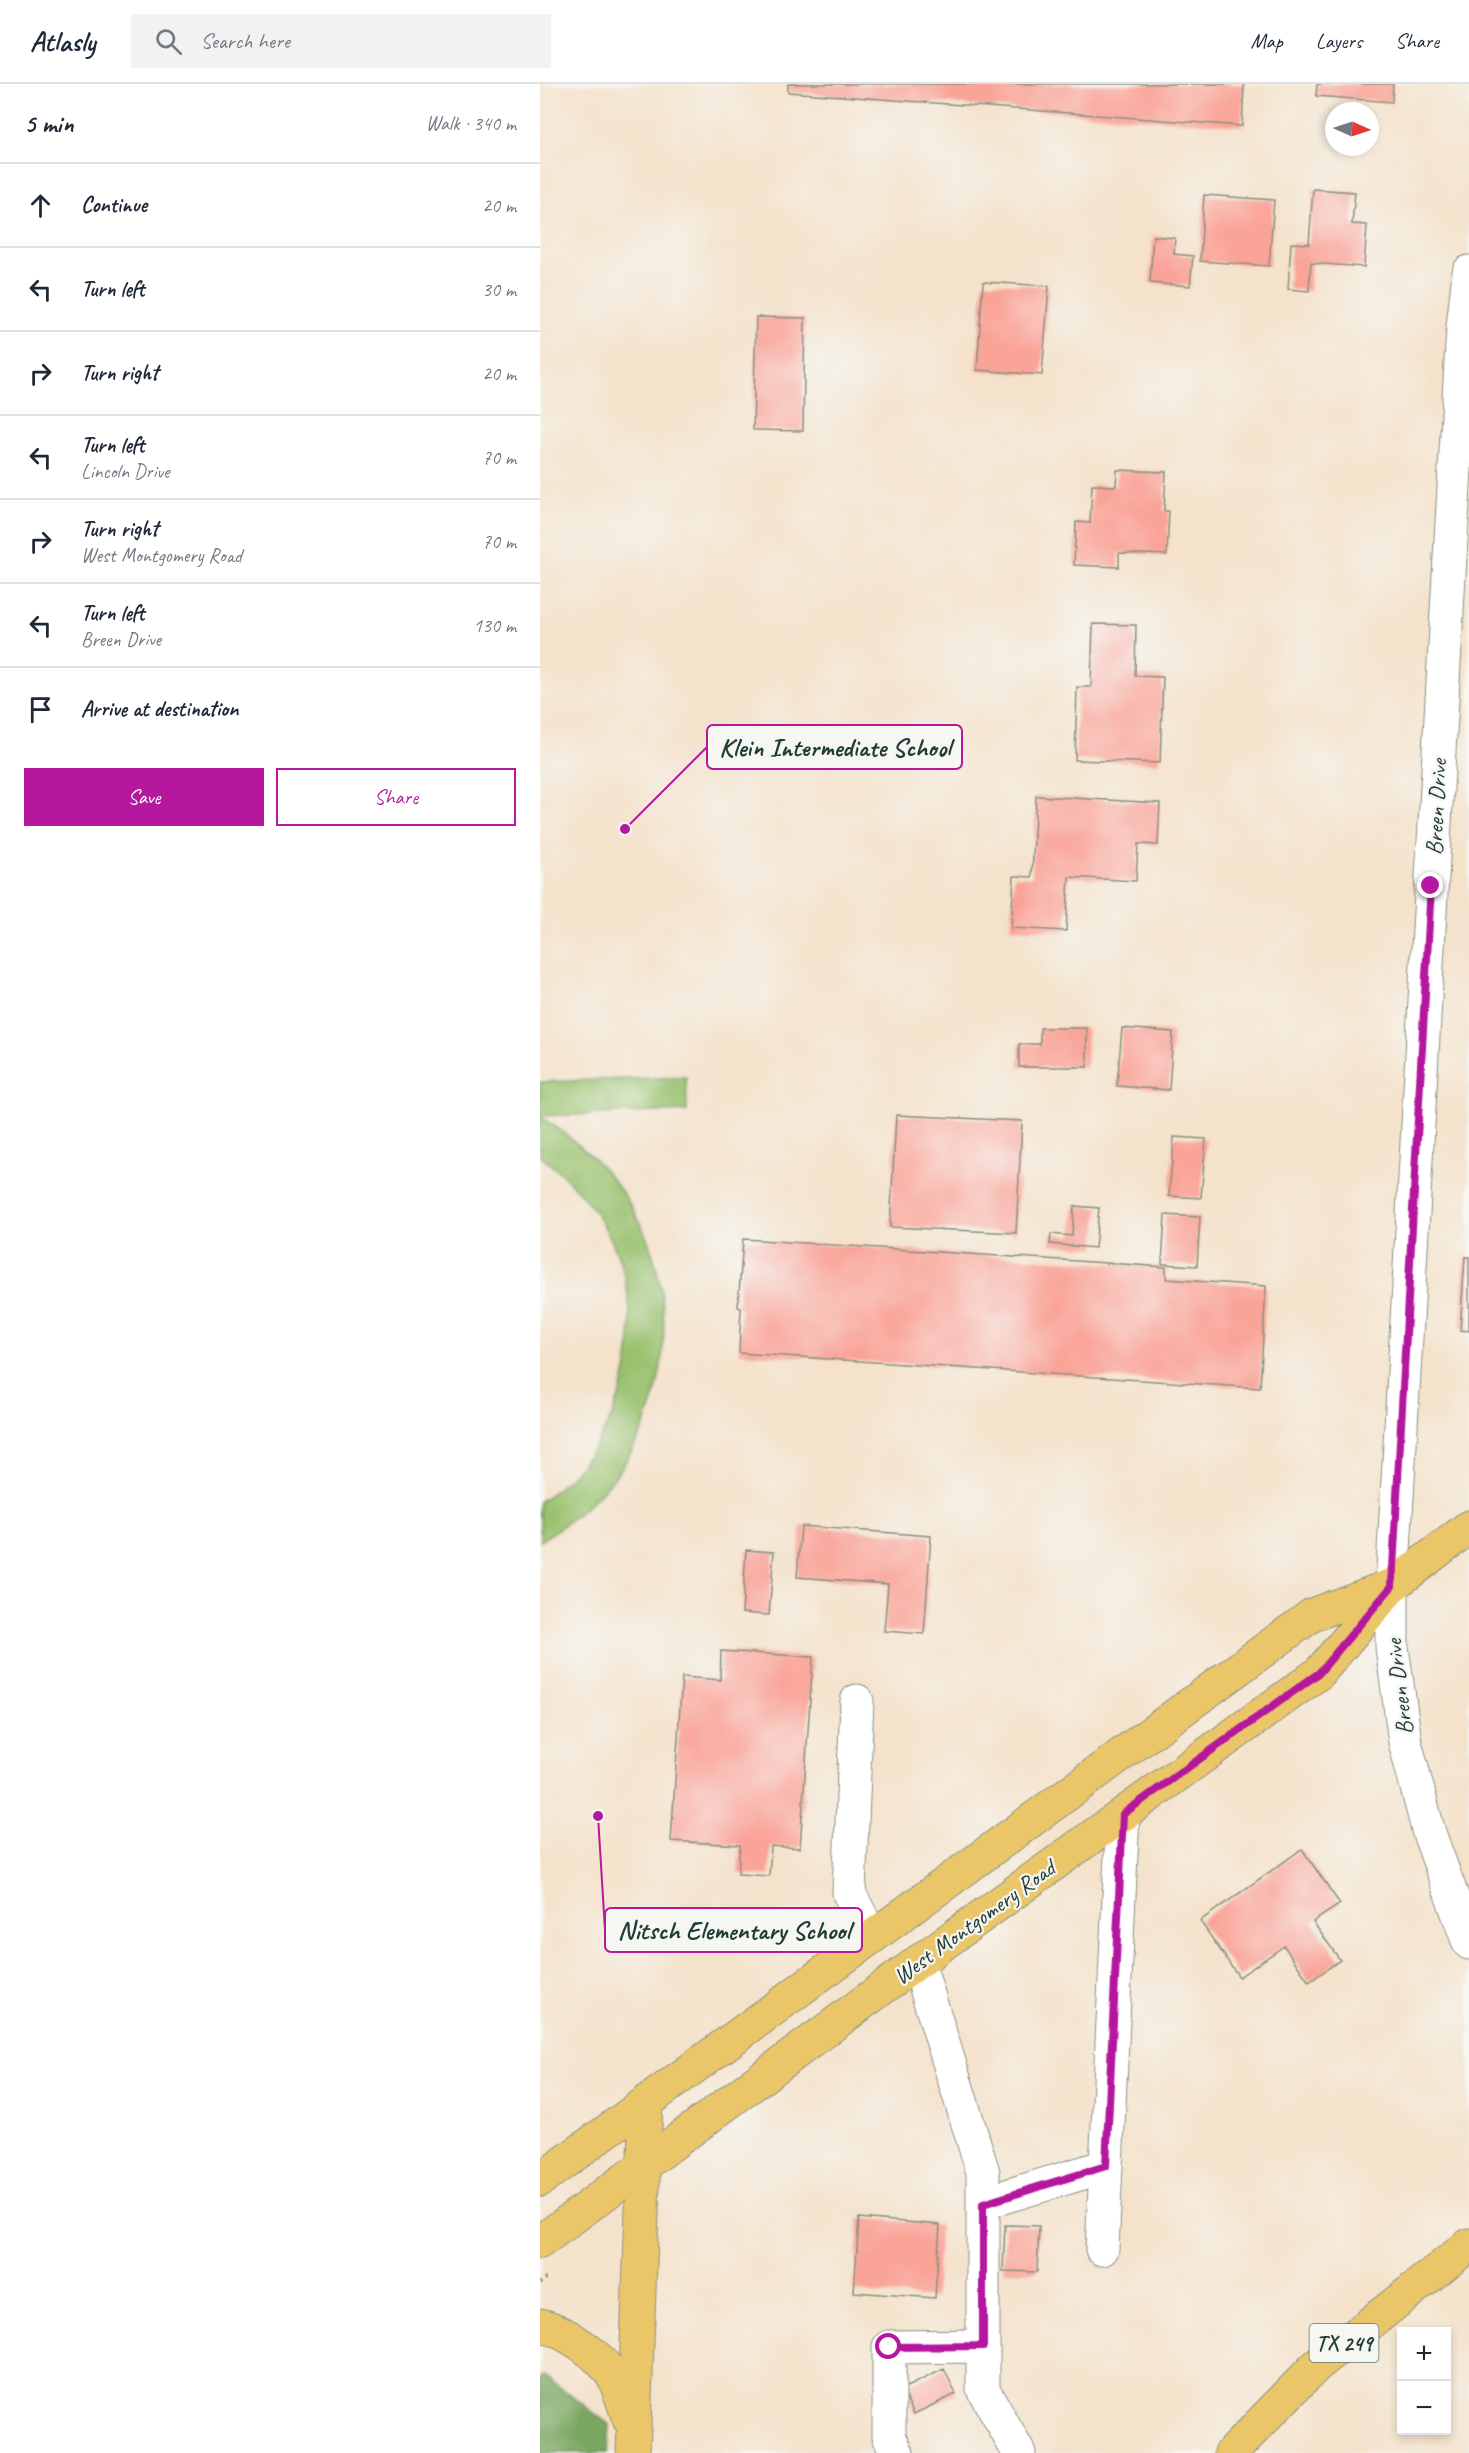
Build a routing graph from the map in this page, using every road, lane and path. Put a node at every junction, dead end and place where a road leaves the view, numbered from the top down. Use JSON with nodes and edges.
{"nodes":[{"id":1,"x":1469,"y":272,"type":"edge"},
{"id":2,"x":1469,"y":1527,"type":"edge"},
{"id":3,"x":1392,"y":1586,"type":"junction"},
{"id":4,"x":857,"y":1701,"type":"dead end"},
{"id":5,"x":1123,"y":1814,"type":"junction"},
{"id":6,"x":872,"y":1938,"type":"junction"},
{"id":7,"x":1469,"y":1943,"type":"edge"},
{"id":8,"x":918,"y":1962,"type":"junction"},
{"id":9,"x":646,"y":2102,"type":"junction"},
{"id":10,"x":644,"y":2166,"type":"junction"},
{"id":11,"x":1106,"y":2166,"type":"junction"},
{"id":12,"x":540,"y":2180,"type":"edge"},
{"id":13,"x":983,"y":2204,"type":"junction"},
{"id":14,"x":540,"y":2242,"type":"edge"},
{"id":15,"x":1469,"y":2245,"type":"edge"},
{"id":16,"x":1102,"y":2249,"type":"dead end"},
{"id":17,"x":540,"y":2325,"type":"edge"},
{"id":18,"x":983,"y":2346,"type":"junction"},
{"id":19,"x":634,"y":2443,"type":"edge"},
{"id":20,"x":897,"y":2453,"type":"edge"},
{"id":21,"x":1019,"y":2453,"type":"edge"},
{"id":22,"x":1231,"y":2453,"type":"edge"}],
"edges":[{"from":1,"to":3,"type":"street","name":"Breen Drive"},
{"from":2,"to":3,"type":"main road","name":"West Montgomery Road"},
{"from":3,"to":5,"type":"main road","name":"West Montgomery Road"},
{"from":3,"to":6,"type":"main road","name":"West Montgomery Road"},
{"from":3,"to":7,"type":"street","name":"Breen Drive"},
{"from":4,"to":6,"type":"street"},
{"from":5,"to":8,"type":"main road","name":"West Montgomery Road"},
{"from":5,"to":11,"type":"street"},
{"from":6,"to":9,"type":"main road","name":"West Montgomery Road"},
{"from":8,"to":10,"type":"main road","name":"West Montgomery Road"},
{"from":8,"to":13,"type":"street"},
{"from":9,"to":10,"type":"main road"},
{"from":9,"to":12,"type":"main road","name":"West Montgomery Road"},
{"from":10,"to":14,"type":"main road","name":"West Montgomery Road"},
{"from":10,"to":19,"type":"main road"},
{"from":11,"to":13,"type":"street"},
{"from":11,"to":16,"type":"street"},
{"from":13,"to":18,"type":"street"},
{"from":15,"to":22,"type":"main road","number":"TX 249"},
{"from":17,"to":19,"type":"main road"},
{"from":18,"to":20,"type":"street"},
{"from":18,"to":21,"type":"street"}]}
